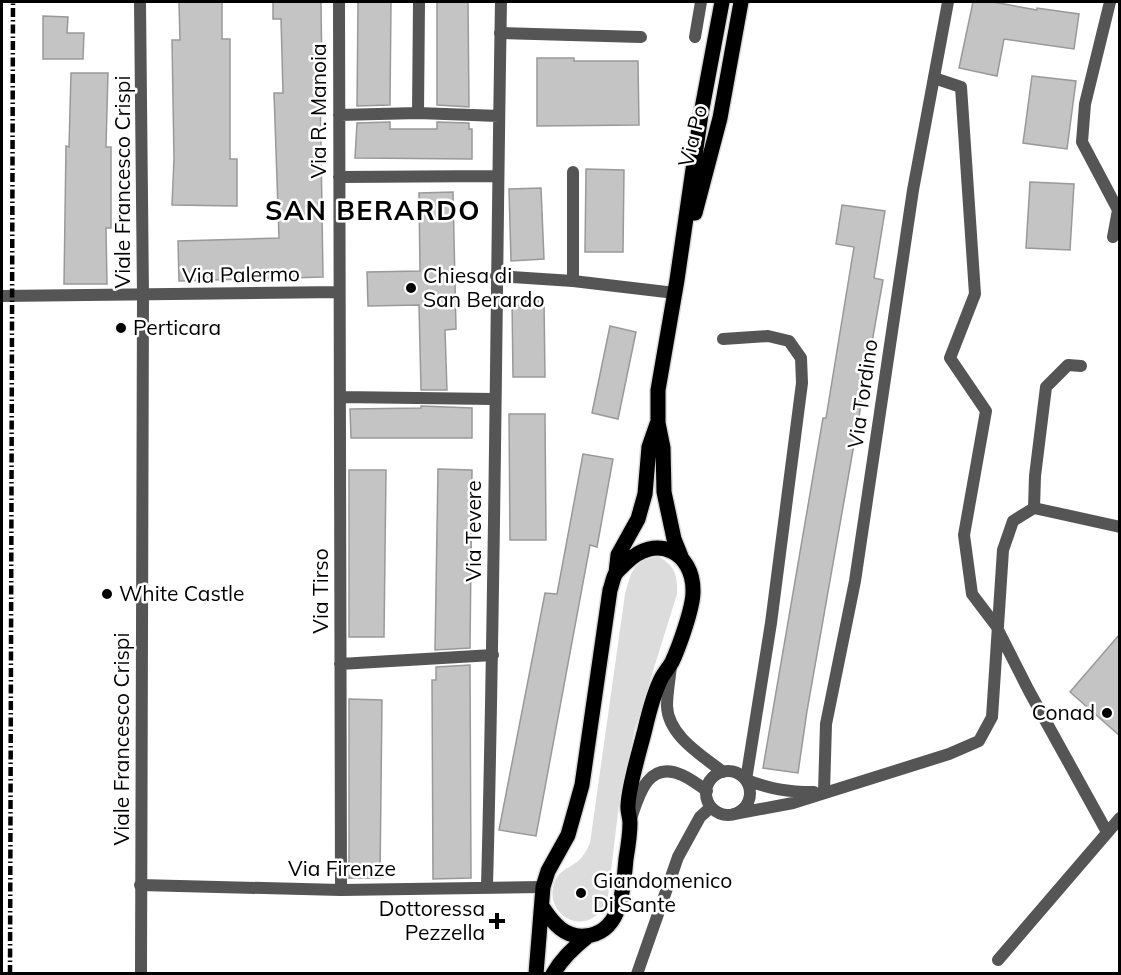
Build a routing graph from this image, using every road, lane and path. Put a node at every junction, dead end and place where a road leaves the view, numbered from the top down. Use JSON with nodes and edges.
{"nodes":[{"id":1,"x":140,"y":2,"type":"edge"},
{"id":2,"x":339,"y":2,"type":"edge"},
{"id":3,"x":419,"y":2,"type":"edge"},
{"id":4,"x":501,"y":2,"type":"edge"},
{"id":5,"x":701,"y":2,"type":"edge"},
{"id":6,"x":722,"y":2,"type":"edge"},
{"id":7,"x":741,"y":2,"type":"edge"},
{"id":8,"x":948,"y":2,"type":"edge"},
{"id":9,"x":1110,"y":2,"type":"edge"},
{"id":10,"x":500,"y":33,"type":"junction"},
{"id":11,"x":641,"y":37,"type":"dead end"},
{"id":12,"x":695,"y":37,"type":"dead end"},
{"id":13,"x":934,"y":78,"type":"junction"},
{"id":14,"x":418,"y":113,"type":"junction"},
{"id":15,"x":339,"y":115,"type":"junction"},
{"id":16,"x":499,"y":116,"type":"junction"},
{"id":17,"x":573,"y":172,"type":"dead end"},
{"id":18,"x":498,"y":176,"type":"junction"},
{"id":19,"x":339,"y":177,"type":"junction"},
{"id":20,"x":1113,"y":237,"type":"dead end"},
{"id":21,"x":496,"y":276,"type":"junction"},
{"id":22,"x":573,"y":281,"type":"junction"},
{"id":23,"x":676,"y":287,"type":"junction"},
{"id":24,"x":339,"y":292,"type":"junction"},
{"id":25,"x":2,"y":296,"type":"edge"},
{"id":26,"x":143,"y":296,"type":"junction"},
{"id":27,"x":723,"y":339,"type":"dead end"},
{"id":28,"x":1081,"y":366,"type":"dead end"},
{"id":29,"x":340,"y":397,"type":"junction"},
{"id":30,"x":494,"y":399,"type":"junction"},
{"id":31,"x":658,"y":423,"type":"junction"},
{"id":32,"x":1034,"y":508,"type":"junction"},
{"id":33,"x":1119,"y":527,"type":"edge"},
{"id":34,"x":682,"y":559,"type":"junction"},
{"id":35,"x":616,"y":573,"type":"junction"},
{"id":36,"x":997,"y":627,"type":"junction"},
{"id":37,"x":493,"y":655,"type":"junction"},
{"id":38,"x":672,"y":663,"type":"junction"},
{"id":39,"x":340,"y":664,"type":"junction"},
{"id":40,"x":723,"y":772,"type":"junction"},
{"id":41,"x":746,"y":780,"type":"junction"},
{"id":42,"x":707,"y":791,"type":"junction"},
{"id":43,"x":824,"y":792,"type":"junction"},
{"id":44,"x":711,"y":807,"type":"junction"},
{"id":45,"x":734,"y":814,"type":"junction"},
{"id":46,"x":1119,"y":818,"type":"edge"},
{"id":47,"x":630,"y":823,"type":"junction"},
{"id":48,"x":1107,"y":832,"type":"junction"},
{"id":49,"x":140,"y":885,"type":"junction"},
{"id":50,"x":487,"y":886,"type":"junction"},
{"id":51,"x":543,"y":887,"type":"junction"},
{"id":52,"x":341,"y":890,"type":"junction"},
{"id":53,"x":543,"y":908,"type":"junction"},
{"id":54,"x":588,"y":936,"type":"junction"},
{"id":55,"x":998,"y":960,"type":"dead end"},
{"id":56,"x":141,"y":974,"type":"edge"},
{"id":57,"x":536,"y":974,"type":"edge"},
{"id":58,"x":554,"y":974,"type":"edge"},
{"id":59,"x":637,"y":974,"type":"edge"}],
"edges":[{"from":1,"to":26,"type":"street","name":"Viale Francesco Crispi"},
{"from":2,"to":15,"type":"street","name":"Via R. Manoia"},
{"from":3,"to":14,"type":"street"},
{"from":4,"to":10,"type":"street","name":"Via Tevere"},
{"from":5,"to":12,"type":"street"},
{"from":6,"to":23,"type":"main road","name":"Via Po"},
{"from":7,"to":23,"type":"main road","name":"Via Po"},
{"from":8,"to":13,"type":"street","name":"Via Tordino"},
{"from":9,"to":20,"type":"street"},
{"from":10,"to":11,"type":"street"},
{"from":10,"to":16,"type":"street","name":"Via Tevere"},
{"from":13,"to":36,"type":"street"},
{"from":13,"to":43,"type":"street","name":"Via Tordino"},
{"from":14,"to":15,"type":"street"},
{"from":14,"to":16,"type":"street"},
{"from":15,"to":19,"type":"street","name":"Via R. Manoia"},
{"from":16,"to":18,"type":"street","name":"Via Tevere"},
{"from":17,"to":22,"type":"street"},
{"from":18,"to":19,"type":"street"},
{"from":18,"to":21,"type":"street","name":"Via Tevere"},
{"from":19,"to":24,"type":"street","name":"Via R. Manoia"},
{"from":21,"to":22,"type":"street"},
{"from":21,"to":30,"type":"street","name":"Via Tevere"},
{"from":22,"to":23,"type":"street"},
{"from":23,"to":31,"type":"main road","name":"Via Po"},
{"from":24,"to":26,"type":"street","name":"Via Palermo"},
{"from":24,"to":29,"type":"street","name":"Via Tirso"},
{"from":25,"to":26,"type":"street","name":"Via Palermo"},
{"from":26,"to":49,"type":"street","name":"Viale Francesco Crispi"},
{"from":27,"to":41,"type":"street"},
{"from":28,"to":32,"type":"street"},
{"from":29,"to":30,"type":"street"},
{"from":29,"to":39,"type":"street","name":"Via Tirso"},
{"from":30,"to":37,"type":"street","name":"Via Tevere"},
{"from":31,"to":34,"type":"main road","name":"Via Po"},
{"from":31,"to":35,"type":"main road","name":"Via Po"},
{"from":32,"to":33,"type":"street"},
{"from":32,"to":36,"type":"street"},
{"from":34,"to":35,"type":"main road"},
{"from":34,"to":38,"type":"main road","name":"Via Po"},
{"from":35,"to":51,"type":"main road","name":"Via Po"},
{"from":36,"to":43,"type":"street"},
{"from":36,"to":48,"type":"street"},
{"from":37,"to":39,"type":"street"},
{"from":37,"to":50,"type":"street","name":"Via Tevere"},
{"from":38,"to":40,"type":"street"},
{"from":38,"to":47,"type":"main road","name":"Via Po"},
{"from":39,"to":52,"type":"street","name":"Via Tirso"},
{"from":40,"to":41,"type":"street"},
{"from":40,"to":42,"type":"street"},
{"from":41,"to":43,"type":"street"},
{"from":41,"to":45,"type":"street"},
{"from":42,"to":44,"type":"street"},
{"from":42,"to":47,"type":"street"},
{"from":43,"to":45,"type":"street"},
{"from":44,"to":45,"type":"street"},
{"from":44,"to":59,"type":"street"},
{"from":46,"to":48,"type":"street"},
{"from":47,"to":54,"type":"main road","name":"Via Po"},
{"from":48,"to":55,"type":"street"},
{"from":49,"to":52,"type":"street","name":"Via Firenze"},
{"from":49,"to":56,"type":"street","name":"Viale Francesco Crispi"},
{"from":50,"to":51,"type":"street","name":"Via Firenze"},
{"from":50,"to":52,"type":"street","name":"Via Firenze"},
{"from":51,"to":53,"type":"main road"},
{"from":53,"to":54,"type":"main road"},
{"from":53,"to":57,"type":"main road"},
{"from":54,"to":58,"type":"main road"}]}
